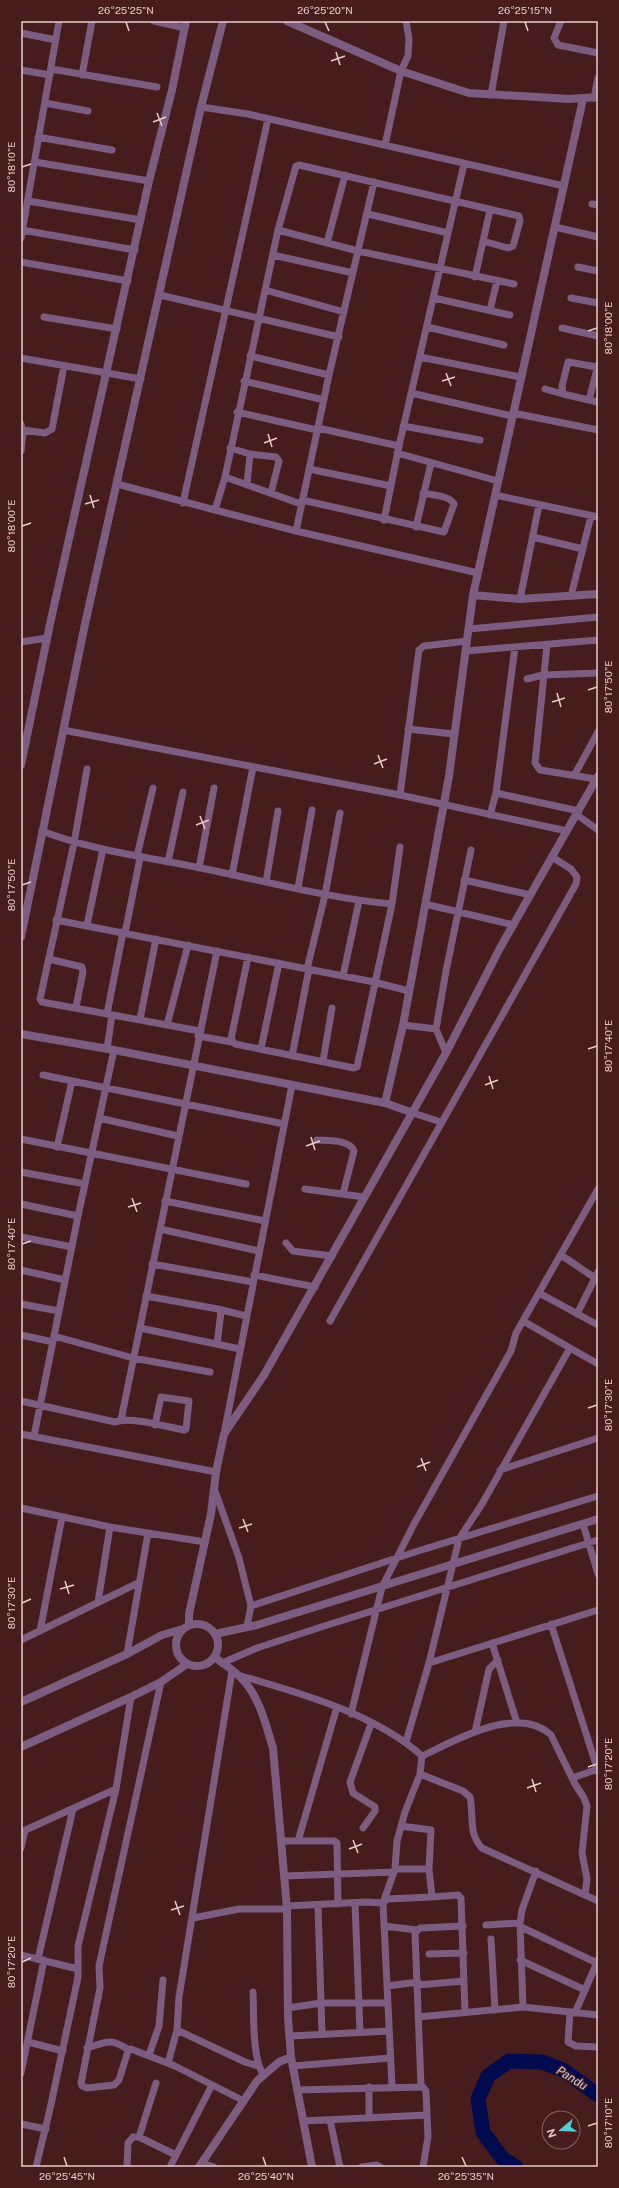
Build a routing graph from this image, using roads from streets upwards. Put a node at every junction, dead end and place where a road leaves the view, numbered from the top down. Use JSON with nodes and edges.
{"nodes":[{"id":1,"x":59,"y":21,"type":"edge"},
{"id":2,"x":92,"y":21,"type":"edge"},
{"id":3,"x":154,"y":21,"type":"edge"},
{"id":4,"x":222,"y":21,"type":"edge"},
{"id":5,"x":287,"y":21,"type":"edge"},
{"id":6,"x":406,"y":21,"type":"edge"},
{"id":7,"x":504,"y":21,"type":"edge"},
{"id":8,"x":561,"y":21,"type":"edge"},
{"id":9,"x":298,"y":23,"type":"edge"},
{"id":10,"x":185,"y":24,"type":"edge"},
{"id":11,"x":21,"y":33,"type":"edge"},
{"id":12,"x":56,"y":40,"type":"junction"},
{"id":13,"x":598,"y":53,"type":"edge"},
{"id":14,"x":21,"y":70,"type":"edge"},
{"id":15,"x":401,"y":71,"type":"junction"},
{"id":16,"x":50,"y":72,"type":"junction"},
{"id":17,"x":82,"y":75,"type":"junction"},
{"id":18,"x":598,"y":78,"type":"edge"},
{"id":19,"x":157,"y":88,"type":"dead end"},
{"id":20,"x":491,"y":95,"type":"junction"},
{"id":21,"x":596,"y":97,"type":"edge"},
{"id":22,"x":583,"y":99,"type":"junction"},
{"id":23,"x":45,"y":102,"type":"junction"},
{"id":24,"x":201,"y":107,"type":"junction"},
{"id":25,"x":88,"y":111,"type":"dead end"},
{"id":26,"x":268,"y":119,"type":"junction"},
{"id":27,"x":38,"y":136,"type":"junction"},
{"id":28,"x":385,"y":145,"type":"junction"},
{"id":29,"x":112,"y":150,"type":"dead end"},
{"id":30,"x":35,"y":162,"type":"junction"},
{"id":31,"x":464,"y":164,"type":"junction"},
{"id":32,"x":345,"y":175,"type":"junction"},
{"id":33,"x":149,"y":181,"type":"junction"},
{"id":34,"x":374,"y":182,"type":"junction"},
{"id":35,"x":564,"y":186,"type":"junction"},
{"id":36,"x":28,"y":201,"type":"junction"},
{"id":37,"x":455,"y":202,"type":"junction"},
{"id":38,"x":490,"y":210,"type":"junction"},
{"id":39,"x":368,"y":214,"type":"junction"},
{"id":40,"x":141,"y":220,"type":"junction"},
{"id":41,"x":555,"y":227,"type":"junction"},
{"id":42,"x":22,"y":230,"type":"junction"},
{"id":43,"x":278,"y":230,"type":"junction"},
{"id":44,"x":448,"y":234,"type":"junction"},
{"id":45,"x":598,"y":236,"type":"edge"},
{"id":46,"x":21,"y":238,"type":"edge"},
{"id":47,"x":483,"y":241,"type":"junction"},
{"id":48,"x":327,"y":243,"type":"junction"},
{"id":49,"x":135,"y":250,"type":"junction"},
{"id":50,"x":358,"y":251,"type":"junction"},
{"id":51,"x":273,"y":255,"type":"junction"},
{"id":52,"x":21,"y":262,"type":"edge"},
{"id":53,"x":578,"y":267,"type":"dead end"},
{"id":54,"x":440,"y":269,"type":"junction"},
{"id":55,"x":598,"y":271,"type":"edge"},
{"id":56,"x":353,"y":273,"type":"junction"},
{"id":57,"x":475,"y":276,"type":"junction"},
{"id":58,"x":128,"y":281,"type":"junction"},
{"id":59,"x":497,"y":281,"type":"junction"},
{"id":60,"x":514,"y":284,"type":"dead end"},
{"id":61,"x":265,"y":290,"type":"junction"},
{"id":62,"x":160,"y":295,"type":"junction"},
{"id":63,"x":434,"y":298,"type":"junction"},
{"id":64,"x":571,"y":298,"type":"dead end"},
{"id":65,"x":598,"y":303,"type":"edge"},
{"id":66,"x":490,"y":310,"type":"junction"},
{"id":67,"x":225,"y":311,"type":"junction"},
{"id":68,"x":344,"y":312,"type":"junction"},
{"id":69,"x":510,"y":315,"type":"dead end"},
{"id":70,"x":44,"y":317,"type":"dead end"},
{"id":71,"x":258,"y":318,"type":"junction"},
{"id":72,"x":427,"y":327,"type":"junction"},
{"id":73,"x":562,"y":328,"type":"dead end"},
{"id":74,"x":117,"y":329,"type":"junction"},
{"id":75,"x":598,"y":336,"type":"edge"},
{"id":76,"x":339,"y":337,"type":"junction"},
{"id":77,"x":504,"y":345,"type":"dead end"},
{"id":78,"x":250,"y":356,"type":"junction"},
{"id":79,"x":420,"y":357,"type":"junction"},
{"id":80,"x":21,"y":358,"type":"edge"},
{"id":81,"x":64,"y":366,"type":"junction"},
{"id":82,"x":598,"y":366,"type":"edge"},
{"id":83,"x":107,"y":372,"type":"junction"},
{"id":84,"x":329,"y":375,"type":"junction"},
{"id":85,"x":520,"y":377,"type":"junction"},
{"id":86,"x":141,"y":379,"type":"junction"},
{"id":87,"x":244,"y":381,"type":"junction"},
{"id":88,"x":545,"y":389,"type":"dead end"},
{"id":89,"x":411,"y":393,"type":"junction"},
{"id":90,"x":563,"y":394,"type":"junction"},
{"id":91,"x":324,"y":400,"type":"junction"},
{"id":92,"x":589,"y":400,"type":"junction"},
{"id":93,"x":598,"y":402,"type":"edge"},
{"id":94,"x":237,"y":412,"type":"junction"},
{"id":95,"x":512,"y":414,"type":"junction"},
{"id":96,"x":403,"y":426,"type":"junction"},
{"id":97,"x":22,"y":427,"type":"edge"},
{"id":98,"x":317,"y":429,"type":"junction"},
{"id":99,"x":598,"y":430,"type":"edge"},
{"id":100,"x":480,"y":440,"type":"dead end"},
{"id":101,"x":230,"y":448,"type":"junction"},
{"id":102,"x":398,"y":450,"type":"junction"},
{"id":103,"x":21,"y":451,"type":"edge"},
{"id":104,"x":250,"y":454,"type":"junction"},
{"id":105,"x":431,"y":463,"type":"junction"},
{"id":106,"x":309,"y":469,"type":"junction"},
{"id":107,"x":224,"y":477,"type":"junction"},
{"id":108,"x":498,"y":481,"type":"junction"},
{"id":109,"x":116,"y":484,"type":"junction"},
{"id":110,"x":247,"y":485,"type":"junction"},
{"id":111,"x":391,"y":486,"type":"junction"},
{"id":112,"x":271,"y":493,"type":"junction"},
{"id":113,"x":423,"y":493,"type":"junction"},
{"id":114,"x":495,"y":495,"type":"junction"},
{"id":115,"x":183,"y":502,"type":"junction"},
{"id":116,"x":301,"y":502,"type":"junction"},
{"id":117,"x":539,"y":504,"type":"junction"},
{"id":118,"x":215,"y":510,"type":"junction"},
{"id":119,"x":594,"y":516,"type":"edge"},
{"id":120,"x":384,"y":520,"type":"junction"},
{"id":121,"x":416,"y":527,"type":"junction"},
{"id":122,"x":296,"y":531,"type":"junction"},
{"id":123,"x":533,"y":537,"type":"junction"},
{"id":124,"x":583,"y":549,"type":"junction"},
{"id":125,"x":478,"y":573,"type":"junction"},
{"id":126,"x":598,"y":594,"type":"edge"},
{"id":127,"x":473,"y":595,"type":"junction"},
{"id":128,"x":571,"y":596,"type":"junction"},
{"id":129,"x":520,"y":599,"type":"junction"},
{"id":130,"x":598,"y":617,"type":"edge"},
{"id":131,"x":469,"y":629,"type":"junction"},
{"id":132,"x":47,"y":638,"type":"junction"},
{"id":133,"x":598,"y":640,"type":"edge"},
{"id":134,"x":467,"y":641,"type":"junction"},
{"id":135,"x":21,"y":642,"type":"edge"},
{"id":136,"x":547,"y":645,"type":"junction"},
{"id":137,"x":515,"y":647,"type":"junction"},
{"id":138,"x":466,"y":650,"type":"junction"},
{"id":139,"x":598,"y":673,"type":"edge"},
{"id":140,"x":543,"y":675,"type":"junction"},
{"id":141,"x":527,"y":679,"type":"dead end"},
{"id":142,"x":408,"y":729,"type":"junction"},
{"id":143,"x":63,"y":730,"type":"junction"},
{"id":144,"x":598,"y":732,"type":"edge"},
{"id":145,"x":454,"y":734,"type":"junction"},
{"id":146,"x":21,"y":765,"type":"edge"},
{"id":147,"x":253,"y":767,"type":"junction"},
{"id":148,"x":87,"y":769,"type":"dead end"},
{"id":149,"x":575,"y":774,"type":"junction"},
{"id":150,"x":597,"y":777,"type":"edge"},
{"id":151,"x":153,"y":788,"type":"dead end"},
{"id":152,"x":214,"y":788,"type":"dead end"},
{"id":153,"x":183,"y":792,"type":"dead end"},
{"id":154,"x":496,"y":793,"type":"junction"},
{"id":155,"x":400,"y":795,"type":"junction"},
{"id":156,"x":443,"y":805,"type":"junction"},
{"id":157,"x":312,"y":810,"type":"dead end"},
{"id":158,"x":278,"y":811,"type":"dead end"},
{"id":159,"x":578,"y":812,"type":"junction"},
{"id":160,"x":340,"y":813,"type":"dead end"},
{"id":161,"x":490,"y":815,"type":"junction"},
{"id":162,"x":598,"y":830,"type":"edge"},
{"id":163,"x":42,"y":831,"type":"junction"},
{"id":164,"x":567,"y":831,"type":"junction"},
{"id":165,"x":74,"y":843,"type":"junction"},
{"id":166,"x":400,"y":846,"type":"dead end"},
{"id":167,"x":103,"y":850,"type":"junction"},
{"id":168,"x":470,"y":850,"type":"dead end"},
{"id":169,"x":139,"y":857,"type":"junction"},
{"id":170,"x":552,"y":858,"type":"junction"},
{"id":171,"x":168,"y":862,"type":"junction"},
{"id":172,"x":200,"y":868,"type":"junction"},
{"id":173,"x":232,"y":875,"type":"junction"},
{"id":174,"x":464,"y":880,"type":"junction"},
{"id":175,"x":266,"y":882,"type":"junction"},
{"id":176,"x":298,"y":888,"type":"junction"},
{"id":177,"x":325,"y":895,"type":"junction"},
{"id":178,"x":530,"y":895,"type":"junction"},
{"id":179,"x":359,"y":901,"type":"junction"},
{"id":180,"x":392,"y":904,"type":"junction"},
{"id":181,"x":424,"y":904,"type":"junction"},
{"id":182,"x":458,"y":912,"type":"junction"},
{"id":183,"x":56,"y":920,"type":"junction"},
{"id":184,"x":514,"y":924,"type":"junction"},
{"id":185,"x":87,"y":925,"type":"junction"},
{"id":186,"x":124,"y":933,"type":"junction"},
{"id":187,"x":21,"y":937,"type":"edge"},
{"id":188,"x":156,"y":938,"type":"junction"},
{"id":189,"x":188,"y":945,"type":"junction"},
{"id":190,"x":217,"y":951,"type":"junction"},
{"id":191,"x":248,"y":957,"type":"junction"},
{"id":192,"x":49,"y":959,"type":"junction"},
{"id":193,"x":279,"y":963,"type":"junction"},
{"id":194,"x":308,"y":969,"type":"junction"},
{"id":195,"x":342,"y":976,"type":"junction"},
{"id":196,"x":374,"y":982,"type":"junction"},
{"id":197,"x":409,"y":991,"type":"junction"},
{"id":198,"x":76,"y":1007,"type":"junction"},
{"id":199,"x":332,"y":1008,"type":"dead end"},
{"id":200,"x":109,"y":1015,"type":"junction"},
{"id":201,"x":140,"y":1020,"type":"junction"},
{"id":202,"x":167,"y":1025,"type":"junction"},
{"id":203,"x":403,"y":1026,"type":"junction"},
{"id":204,"x":436,"y":1029,"type":"junction"},
{"id":205,"x":21,"y":1034,"type":"edge"},
{"id":206,"x":199,"y":1034,"type":"junction"},
{"id":207,"x":232,"y":1042,"type":"junction"},
{"id":208,"x":111,"y":1049,"type":"junction"},
{"id":209,"x":261,"y":1049,"type":"junction"},
{"id":210,"x":446,"y":1053,"type":"junction"},
{"id":211,"x":292,"y":1056,"type":"junction"},
{"id":212,"x":323,"y":1062,"type":"junction"},
{"id":213,"x":192,"y":1065,"type":"junction"},
{"id":214,"x":43,"y":1075,"type":"dead end"},
{"id":215,"x":72,"y":1081,"type":"junction"},
{"id":216,"x":292,"y":1085,"type":"junction"},
{"id":217,"x":106,"y":1088,"type":"junction"},
{"id":218,"x":385,"y":1103,"type":"junction"},
{"id":219,"x":185,"y":1104,"type":"junction"},
{"id":220,"x":413,"y":1113,"type":"junction"},
{"id":221,"x":99,"y":1118,"type":"junction"},
{"id":222,"x":441,"y":1122,"type":"junction"},
{"id":223,"x":284,"y":1124,"type":"junction"},
{"id":224,"x":178,"y":1136,"type":"junction"},
{"id":225,"x":21,"y":1139,"type":"edge"},
{"id":226,"x":317,"y":1140,"type":"dead end"},
{"id":227,"x":58,"y":1147,"type":"junction"},
{"id":228,"x":91,"y":1154,"type":"junction"},
{"id":229,"x":172,"y":1169,"type":"junction"},
{"id":230,"x":21,"y":1172,"type":"edge"},
{"id":231,"x":85,"y":1184,"type":"junction"},
{"id":232,"x":246,"y":1184,"type":"dead end"},
{"id":233,"x":305,"y":1189,"type":"dead end"},
{"id":234,"x":598,"y":1189,"type":"edge"},
{"id":235,"x":343,"y":1194,"type":"junction"},
{"id":236,"x":364,"y":1196,"type":"junction"},
{"id":237,"x":165,"y":1201,"type":"junction"},
{"id":238,"x":595,"y":1201,"type":"edge"},
{"id":239,"x":21,"y":1204,"type":"edge"},
{"id":240,"x":78,"y":1216,"type":"junction"},
{"id":241,"x":265,"y":1221,"type":"junction"},
{"id":242,"x":160,"y":1229,"type":"junction"},
{"id":243,"x":21,"y":1237,"type":"edge"},
{"id":244,"x":286,"y":1243,"type":"dead end"},
{"id":245,"x":72,"y":1247,"type":"junction"},
{"id":246,"x":259,"y":1251,"type":"junction"},
{"id":247,"x":561,"y":1255,"type":"junction"},
{"id":248,"x":332,"y":1256,"type":"junction"},
{"id":249,"x":152,"y":1264,"type":"junction"},
{"id":250,"x":21,"y":1270,"type":"edge"},
{"id":251,"x":597,"y":1277,"type":"edge"},
{"id":252,"x":254,"y":1279,"type":"junction"},
{"id":253,"x":65,"y":1280,"type":"junction"},
{"id":254,"x":314,"y":1287,"type":"junction"},
{"id":255,"x":539,"y":1293,"type":"junction"},
{"id":256,"x":146,"y":1296,"type":"junction"},
{"id":257,"x":21,"y":1304,"type":"edge"},
{"id":258,"x":218,"y":1309,"type":"junction"},
{"id":259,"x":59,"y":1310,"type":"junction"},
{"id":260,"x":577,"y":1314,"type":"junction"},
{"id":261,"x":246,"y":1316,"type":"junction"},
{"id":262,"x":330,"y":1321,"type":"dead end"},
{"id":263,"x":523,"y":1321,"type":"junction"},
{"id":264,"x":598,"y":1325,"type":"edge"},
{"id":265,"x":140,"y":1328,"type":"junction"},
{"id":266,"x":21,"y":1337,"type":"edge"},
{"id":267,"x":53,"y":1339,"type":"junction"},
{"id":268,"x":217,"y":1344,"type":"junction"},
{"id":269,"x":570,"y":1348,"type":"junction"},
{"id":270,"x":240,"y":1350,"type":"junction"},
{"id":271,"x":133,"y":1358,"type":"junction"},
{"id":272,"x":598,"y":1364,"type":"edge"},
{"id":273,"x":210,"y":1372,"type":"dead end"},
{"id":274,"x":21,"y":1401,"type":"edge"},
{"id":275,"x":40,"y":1404,"type":"junction"},
{"id":276,"x":121,"y":1420,"type":"junction"},
{"id":277,"x":155,"y":1425,"type":"junction"},
{"id":278,"x":21,"y":1434,"type":"edge"},
{"id":279,"x":224,"y":1434,"type":"junction"},
{"id":280,"x":34,"y":1436,"type":"junction"},
{"id":281,"x":598,"y":1438,"type":"edge"},
{"id":282,"x":500,"y":1470,"type":"junction"},
{"id":283,"x":216,"y":1472,"type":"junction"},
{"id":284,"x":215,"y":1491,"type":"junction"},
{"id":285,"x":598,"y":1496,"type":"edge"},
{"id":286,"x":21,"y":1508,"type":"edge"},
{"id":287,"x":62,"y":1517,"type":"junction"},
{"id":288,"x":598,"y":1519,"type":"edge"},
{"id":289,"x":583,"y":1524,"type":"junction"},
{"id":290,"x":110,"y":1526,"type":"junction"},
{"id":291,"x":148,"y":1533,"type":"junction"},
{"id":292,"x":459,"y":1539,"type":"junction"},
{"id":293,"x":598,"y":1540,"type":"edge"},
{"id":294,"x":205,"y":1542,"type":"junction"},
{"id":295,"x":588,"y":1543,"type":"junction"},
{"id":296,"x":396,"y":1558,"type":"junction"},
{"id":297,"x":453,"y":1564,"type":"junction"},
{"id":298,"x":598,"y":1574,"type":"edge"},
{"id":299,"x":138,"y":1582,"type":"junction"},
{"id":300,"x":382,"y":1587,"type":"junction"},
{"id":301,"x":446,"y":1588,"type":"junction"},
{"id":302,"x":98,"y":1602,"type":"junction"},
{"id":303,"x":251,"y":1606,"type":"junction"},
{"id":304,"x":376,"y":1610,"type":"junction"},
{"id":305,"x":598,"y":1610,"type":"edge"},
{"id":306,"x":551,"y":1624,"type":"junction"},
{"id":307,"x":248,"y":1626,"type":"junction"},
{"id":308,"x":186,"y":1627,"type":"junction"},
{"id":309,"x":40,"y":1631,"type":"junction"},
{"id":310,"x":215,"y":1634,"type":"junction"},
{"id":311,"x":21,"y":1640,"type":"edge"},
{"id":312,"x":492,"y":1643,"type":"junction"},
{"id":313,"x":127,"y":1654,"type":"junction"},
{"id":314,"x":214,"y":1657,"type":"junction"},
{"id":315,"x":498,"y":1660,"type":"junction"},
{"id":316,"x":222,"y":1663,"type":"junction"},
{"id":317,"x":429,"y":1663,"type":"junction"},
{"id":318,"x":188,"y":1664,"type":"junction"},
{"id":319,"x":235,"y":1673,"type":"junction"},
{"id":320,"x":161,"y":1682,"type":"junction"},
{"id":321,"x":131,"y":1697,"type":"junction"},
{"id":322,"x":21,"y":1702,"type":"edge"},
{"id":323,"x":337,"y":1707,"type":"junction"},
{"id":324,"x":351,"y":1714,"type":"junction"},
{"id":325,"x":517,"y":1723,"type":"junction"},
{"id":326,"x":371,"y":1724,"type":"junction"},
{"id":327,"x":475,"y":1732,"type":"junction"},
{"id":328,"x":406,"y":1742,"type":"junction"},
{"id":329,"x":21,"y":1747,"type":"edge"},
{"id":330,"x":422,"y":1756,"type":"junction"},
{"id":331,"x":598,"y":1770,"type":"edge"},
{"id":332,"x":420,"y":1774,"type":"junction"},
{"id":333,"x":572,"y":1778,"type":"junction"},
{"id":334,"x":116,"y":1789,"type":"junction"},
{"id":335,"x":73,"y":1809,"type":"junction"},
{"id":336,"x":401,"y":1826,"type":"junction"},
{"id":337,"x":364,"y":1828,"type":"dead end"},
{"id":338,"x":23,"y":1831,"type":"edge"},
{"id":339,"x":281,"y":1841,"type":"junction"},
{"id":340,"x":298,"y":1841,"type":"junction"},
{"id":341,"x":21,"y":1848,"type":"edge"},
{"id":342,"x":429,"y":1868,"type":"junction"},
{"id":343,"x":394,"y":1871,"type":"junction"},
{"id":344,"x":536,"y":1871,"type":"junction"},
{"id":345,"x":285,"y":1876,"type":"junction"},
{"id":346,"x":338,"y":1876,"type":"junction"},
{"id":347,"x":584,"y":1895,"type":"junction"},
{"id":348,"x":432,"y":1897,"type":"junction"},
{"id":349,"x":598,"y":1901,"type":"edge"},
{"id":350,"x":355,"y":1903,"type":"junction"},
{"id":351,"x":383,"y":1903,"type":"junction"},
{"id":352,"x":338,"y":1904,"type":"junction"},
{"id":353,"x":318,"y":1906,"type":"junction"},
{"id":354,"x":287,"y":1908,"type":"junction"},
{"id":355,"x":193,"y":1918,"type":"junction"},
{"id":356,"x":520,"y":1925,"type":"junction"},
{"id":357,"x":384,"y":1926,"type":"junction"},
{"id":358,"x":463,"y":1926,"type":"junction"},
{"id":359,"x":486,"y":1926,"type":"dead end"},
{"id":360,"x":417,"y":1930,"type":"junction"},
{"id":361,"x":491,"y":1939,"type":"dead end"},
{"id":362,"x":464,"y":1953,"type":"junction"},
{"id":363,"x":429,"y":1954,"type":"dead end"},
{"id":364,"x":21,"y":1955,"type":"edge"},
{"id":365,"x":41,"y":1960,"type":"junction"},
{"id":366,"x":520,"y":1960,"type":"junction"},
{"id":367,"x":597,"y":1962,"type":"edge"},
{"id":368,"x":78,"y":1969,"type":"junction"},
{"id":369,"x":164,"y":1980,"type":"dead end"},
{"id":370,"x":464,"y":1981,"type":"junction"},
{"id":371,"x":418,"y":1984,"type":"junction"},
{"id":372,"x":387,"y":1986,"type":"junction"},
{"id":373,"x":585,"y":1990,"type":"junction"},
{"id":374,"x":253,"y":1992,"type":"dead end"},
{"id":375,"x":321,"y":2003,"type":"junction"},
{"id":376,"x":388,"y":2003,"type":"junction"},
{"id":377,"x":359,"y":2004,"type":"junction"},
{"id":378,"x":523,"y":2007,"type":"junction"},
{"id":379,"x":288,"y":2008,"type":"junction"},
{"id":380,"x":495,"y":2010,"type":"junction"},
{"id":381,"x":465,"y":2012,"type":"junction"},
{"id":382,"x":573,"y":2013,"type":"junction"},
{"id":383,"x":598,"y":2015,"type":"edge"},
{"id":384,"x":418,"y":2017,"type":"junction"},
{"id":385,"x":177,"y":2030,"type":"junction"},
{"id":386,"x":389,"y":2031,"type":"junction"},
{"id":387,"x":360,"y":2032,"type":"junction"},
{"id":388,"x":322,"y":2034,"type":"junction"},
{"id":389,"x":290,"y":2036,"type":"junction"},
{"id":390,"x":26,"y":2039,"type":"edge"},
{"id":391,"x":598,"y":2047,"type":"edge"},
{"id":392,"x":88,"y":2048,"type":"junction"},
{"id":393,"x":129,"y":2050,"type":"junction"},
{"id":394,"x":63,"y":2051,"type":"junction"},
{"id":395,"x":149,"y":2055,"type":"junction"},
{"id":396,"x":291,"y":2057,"type":"junction"},
{"id":397,"x":390,"y":2058,"type":"junction"},
{"id":398,"x":168,"y":2063,"type":"junction"},
{"id":399,"x":258,"y":2066,"type":"junction"},
{"id":400,"x":293,"y":2066,"type":"junction"},
{"id":401,"x":21,"y":2072,"type":"edge"},
{"id":402,"x":263,"y":2074,"type":"junction"},
{"id":403,"x":156,"y":2083,"type":"dead end"},
{"id":404,"x":212,"y":2085,"type":"junction"},
{"id":405,"x":392,"y":2086,"type":"junction"},
{"id":406,"x":421,"y":2086,"type":"junction"},
{"id":407,"x":369,"y":2087,"type":"junction"},
{"id":408,"x":297,"y":2090,"type":"junction"},
{"id":409,"x":244,"y":2101,"type":"junction"},
{"id":410,"x":427,"y":2115,"type":"junction"},
{"id":411,"x":369,"y":2118,"type":"junction"},
{"id":412,"x":330,"y":2120,"type":"junction"},
{"id":413,"x":303,"y":2121,"type":"junction"},
{"id":414,"x":21,"y":2124,"type":"edge"},
{"id":415,"x":46,"y":2129,"type":"junction"},
{"id":416,"x":139,"y":2137,"type":"junction"},
{"id":417,"x":176,"y":2155,"type":"junction"},
{"id":418,"x":201,"y":2165,"type":"edge"},
{"id":419,"x":36,"y":2167,"type":"edge"},
{"id":420,"x":127,"y":2167,"type":"edge"},
{"id":421,"x":170,"y":2167,"type":"edge"},
{"id":422,"x":214,"y":2167,"type":"edge"},
{"id":423,"x":312,"y":2167,"type":"edge"},
{"id":424,"x":340,"y":2167,"type":"edge"},
{"id":425,"x":362,"y":2167,"type":"edge"},
{"id":426,"x":380,"y":2167,"type":"edge"},
{"id":427,"x":423,"y":2167,"type":"edge"}],
"edges":[{"from":1,"to":12,"type":"street"},
{"from":2,"to":17,"type":"street"},
{"from":3,"to":10,"type":"street"},
{"from":4,"to":24,"type":"street"},
{"from":5,"to":9,"type":"street"},
{"from":6,"to":15,"type":"street"},
{"from":7,"to":20,"type":"street"},
{"from":8,"to":13,"type":"street"},
{"from":9,"to":15,"type":"street"},
{"from":10,"to":33,"type":"street"},
{"from":11,"to":12,"type":"street"},
{"from":12,"to":16,"type":"street"},
{"from":14,"to":16,"type":"street"},
{"from":15,"to":20,"type":"street"},
{"from":15,"to":28,"type":"street"},
{"from":16,"to":17,"type":"street"},
{"from":16,"to":23,"type":"street"},
{"from":17,"to":19,"type":"street"},
{"from":18,"to":21,"type":"street"},
{"from":20,"to":22,"type":"street"},
{"from":21,"to":22,"type":"street"},
{"from":22,"to":35,"type":"street"},
{"from":23,"to":25,"type":"street"},
{"from":23,"to":27,"type":"street"},
{"from":24,"to":26,"type":"street"},
{"from":24,"to":62,"type":"street"},
{"from":26,"to":28,"type":"street"},
{"from":26,"to":67,"type":"street"},
{"from":27,"to":29,"type":"street"},
{"from":27,"to":30,"type":"street"},
{"from":28,"to":31,"type":"street"},
{"from":30,"to":33,"type":"street"},
{"from":30,"to":36,"type":"street"},
{"from":31,"to":35,"type":"street"},
{"from":31,"to":37,"type":"street"},
{"from":32,"to":34,"type":"street"},
{"from":32,"to":43,"type":"street"},
{"from":32,"to":48,"type":"street"},
{"from":33,"to":40,"type":"street"},
{"from":34,"to":37,"type":"street"},
{"from":34,"to":39,"type":"street"},
{"from":35,"to":41,"type":"street"},
{"from":36,"to":40,"type":"street"},
{"from":36,"to":42,"type":"street"},
{"from":37,"to":38,"type":"street"},
{"from":37,"to":44,"type":"street"},
{"from":38,"to":47,"type":"street"},
{"from":38,"to":47,"type":"street"},
{"from":39,"to":44,"type":"street"},
{"from":39,"to":50,"type":"street"},
{"from":40,"to":49,"type":"street"},
{"from":41,"to":45,"type":"street"},
{"from":41,"to":85,"type":"street"},
{"from":42,"to":46,"type":"street"},
{"from":42,"to":49,"type":"street"},
{"from":43,"to":48,"type":"street"},
{"from":43,"to":51,"type":"street"},
{"from":44,"to":54,"type":"street"},
{"from":47,"to":57,"type":"street"},
{"from":48,"to":50,"type":"street"},
{"from":49,"to":58,"type":"street"},
{"from":50,"to":54,"type":"street"},
{"from":50,"to":56,"type":"street"},
{"from":51,"to":56,"type":"street"},
{"from":51,"to":61,"type":"street"},
{"from":52,"to":58,"type":"street"},
{"from":53,"to":55,"type":"street"},
{"from":54,"to":57,"type":"street"},
{"from":54,"to":63,"type":"street"},
{"from":56,"to":68,"type":"street"},
{"from":57,"to":59,"type":"street"},
{"from":58,"to":74,"type":"street"},
{"from":59,"to":60,"type":"street"},
{"from":59,"to":66,"type":"street"},
{"from":61,"to":68,"type":"street"},
{"from":61,"to":71,"type":"street"},
{"from":62,"to":67,"type":"street"},
{"from":62,"to":86,"type":"street"},
{"from":63,"to":66,"type":"street"},
{"from":63,"to":72,"type":"street"},
{"from":64,"to":65,"type":"street"},
{"from":66,"to":69,"type":"street"},
{"from":67,"to":71,"type":"street"},
{"from":67,"to":115,"type":"street"},
{"from":68,"to":76,"type":"street"},
{"from":70,"to":74,"type":"street"},
{"from":71,"to":76,"type":"street"},
{"from":71,"to":78,"type":"street"},
{"from":72,"to":77,"type":"street"},
{"from":72,"to":79,"type":"street"},
{"from":73,"to":75,"type":"street"},
{"from":74,"to":83,"type":"street"},
{"from":76,"to":84,"type":"street"},
{"from":78,"to":84,"type":"street"},
{"from":78,"to":87,"type":"street"},
{"from":79,"to":85,"type":"street"},
{"from":79,"to":89,"type":"street"},
{"from":80,"to":81,"type":"street"},
{"from":81,"to":83,"type":"street"},
{"from":81,"to":97,"type":"street"},
{"from":82,"to":90,"type":"street"},
{"from":82,"to":92,"type":"street"},
{"from":83,"to":86,"type":"street"},
{"from":83,"to":132,"type":"street"},
{"from":84,"to":91,"type":"street"},
{"from":85,"to":95,"type":"street"},
{"from":86,"to":109,"type":"street"},
{"from":87,"to":91,"type":"street"},
{"from":87,"to":94,"type":"street"},
{"from":88,"to":90,"type":"street"},
{"from":89,"to":95,"type":"street"},
{"from":89,"to":96,"type":"street"},
{"from":90,"to":92,"type":"street"},
{"from":91,"to":98,"type":"street"},
{"from":92,"to":93,"type":"street"},
{"from":94,"to":98,"type":"street"},
{"from":94,"to":101,"type":"street"},
{"from":95,"to":99,"type":"street"},
{"from":95,"to":108,"type":"street"},
{"from":96,"to":100,"type":"street"},
{"from":96,"to":102,"type":"street"},
{"from":97,"to":103,"type":"street"},
{"from":98,"to":102,"type":"street"},
{"from":98,"to":106,"type":"street"},
{"from":101,"to":104,"type":"street"},
{"from":101,"to":107,"type":"street"},
{"from":102,"to":105,"type":"street"},
{"from":102,"to":111,"type":"street"},
{"from":104,"to":110,"type":"street"},
{"from":104,"to":112,"type":"street"},
{"from":105,"to":108,"type":"street"},
{"from":105,"to":113,"type":"street"},
{"from":106,"to":111,"type":"street"},
{"from":106,"to":116,"type":"street"},
{"from":107,"to":110,"type":"street"},
{"from":107,"to":118,"type":"street"},
{"from":108,"to":114,"type":"street"},
{"from":109,"to":115,"type":"street"},
{"from":109,"to":143,"type":"street"},
{"from":110,"to":112,"type":"street"},
{"from":111,"to":120,"type":"street"},
{"from":112,"to":116,"type":"street"},
{"from":113,"to":121,"type":"street"},
{"from":113,"to":121,"type":"street"},
{"from":114,"to":117,"type":"street"},
{"from":114,"to":125,"type":"street"},
{"from":115,"to":118,"type":"street"},
{"from":116,"to":120,"type":"street"},
{"from":116,"to":122,"type":"street"},
{"from":117,"to":119,"type":"street"},
{"from":117,"to":123,"type":"street"},
{"from":118,"to":122,"type":"street"},
{"from":119,"to":124,"type":"street"},
{"from":120,"to":121,"type":"street"},
{"from":122,"to":125,"type":"street"},
{"from":123,"to":124,"type":"street"},
{"from":123,"to":129,"type":"street"},
{"from":124,"to":128,"type":"street"},
{"from":125,"to":127,"type":"street"},
{"from":126,"to":128,"type":"street"},
{"from":127,"to":129,"type":"street"},
{"from":127,"to":131,"type":"street"},
{"from":128,"to":129,"type":"street"},
{"from":130,"to":131,"type":"street"},
{"from":131,"to":134,"type":"street"},
{"from":132,"to":135,"type":"street"},
{"from":132,"to":146,"type":"street"},
{"from":133,"to":136,"type":"street"},
{"from":134,"to":138,"type":"street"},
{"from":134,"to":142,"type":"street"},
{"from":136,"to":137,"type":"street"},
{"from":136,"to":140,"type":"street"},
{"from":137,"to":138,"type":"street"},
{"from":137,"to":154,"type":"street"},
{"from":138,"to":145,"type":"street"},
{"from":139,"to":140,"type":"street"},
{"from":140,"to":141,"type":"street"},
{"from":140,"to":149,"type":"street"},
{"from":142,"to":145,"type":"street"},
{"from":142,"to":155,"type":"street"},
{"from":143,"to":147,"type":"street"},
{"from":143,"to":163,"type":"street"},
{"from":144,"to":149,"type":"street"},
{"from":145,"to":156,"type":"street"},
{"from":147,"to":155,"type":"street"},
{"from":147,"to":173,"type":"street"},
{"from":148,"to":165,"type":"street"},
{"from":149,"to":150,"type":"street"},
{"from":150,"to":159,"type":"street"},
{"from":151,"to":169,"type":"street"},
{"from":152,"to":172,"type":"street"},
{"from":153,"to":171,"type":"street"},
{"from":154,"to":159,"type":"street"},
{"from":154,"to":161,"type":"street"},
{"from":155,"to":156,"type":"street"},
{"from":156,"to":161,"type":"street"},
{"from":156,"to":181,"type":"street"},
{"from":157,"to":176,"type":"street"},
{"from":158,"to":175,"type":"street"},
{"from":159,"to":162,"type":"street"},
{"from":159,"to":164,"type":"street"},
{"from":160,"to":177,"type":"street"},
{"from":161,"to":164,"type":"street"},
{"from":163,"to":165,"type":"street"},
{"from":163,"to":187,"type":"street"},
{"from":164,"to":170,"type":"street"},
{"from":165,"to":167,"type":"street"},
{"from":165,"to":183,"type":"street"},
{"from":166,"to":180,"type":"street"},
{"from":167,"to":169,"type":"street"},
{"from":167,"to":185,"type":"street"},
{"from":168,"to":174,"type":"street"},
{"from":169,"to":171,"type":"street"},
{"from":169,"to":186,"type":"street"},
{"from":170,"to":178,"type":"street"},
{"from":170,"to":222,"type":"street"},
{"from":171,"to":172,"type":"street"},
{"from":172,"to":173,"type":"street"},
{"from":173,"to":175,"type":"street"},
{"from":174,"to":178,"type":"street"},
{"from":174,"to":182,"type":"street"},
{"from":175,"to":176,"type":"street"},
{"from":176,"to":177,"type":"street"},
{"from":177,"to":179,"type":"street"},
{"from":177,"to":194,"type":"street"},
{"from":178,"to":184,"type":"street"},
{"from":179,"to":180,"type":"street"},
{"from":179,"to":195,"type":"street"},
{"from":180,"to":196,"type":"street"},
{"from":181,"to":182,"type":"street"},
{"from":181,"to":197,"type":"street"},
{"from":182,"to":184,"type":"street"},
{"from":182,"to":204,"type":"street"},
{"from":183,"to":185,"type":"street"},
{"from":183,"to":192,"type":"street"},
{"from":184,"to":210,"type":"street"},
{"from":185,"to":186,"type":"street"},
{"from":186,"to":188,"type":"street"},
{"from":186,"to":200,"type":"street"},
{"from":188,"to":189,"type":"street"},
{"from":188,"to":201,"type":"street"},
{"from":189,"to":190,"type":"street"},
{"from":189,"to":202,"type":"street"},
{"from":190,"to":191,"type":"street"},
{"from":190,"to":206,"type":"street"},
{"from":191,"to":193,"type":"street"},
{"from":191,"to":207,"type":"street"},
{"from":192,"to":198,"type":"street"},
{"from":192,"to":198,"type":"street"},
{"from":193,"to":194,"type":"street"},
{"from":193,"to":209,"type":"street"},
{"from":194,"to":195,"type":"street"},
{"from":194,"to":211,"type":"street"},
{"from":195,"to":196,"type":"street"},
{"from":196,"to":197,"type":"street"},
{"from":196,"to":212,"type":"street"},
{"from":197,"to":203,"type":"street"},
{"from":198,"to":200,"type":"street"},
{"from":199,"to":212,"type":"street"},
{"from":200,"to":201,"type":"street"},
{"from":200,"to":208,"type":"street"},
{"from":201,"to":202,"type":"street"},
{"from":202,"to":206,"type":"street"},
{"from":203,"to":204,"type":"street"},
{"from":203,"to":218,"type":"street"},
{"from":204,"to":210,"type":"street"},
{"from":205,"to":208,"type":"street"},
{"from":206,"to":207,"type":"street"},
{"from":206,"to":213,"type":"street"},
{"from":207,"to":209,"type":"street"},
{"from":208,"to":213,"type":"street"},
{"from":208,"to":217,"type":"street"},
{"from":209,"to":211,"type":"street"},
{"from":210,"to":220,"type":"street"},
{"from":211,"to":212,"type":"street"},
{"from":213,"to":216,"type":"street"},
{"from":213,"to":219,"type":"street"},
{"from":214,"to":215,"type":"street"},
{"from":215,"to":217,"type":"street"},
{"from":215,"to":227,"type":"street"},
{"from":216,"to":218,"type":"street"},
{"from":216,"to":223,"type":"street"},
{"from":217,"to":219,"type":"street"},
{"from":217,"to":221,"type":"street"},
{"from":218,"to":220,"type":"street"},
{"from":219,"to":223,"type":"street"},
{"from":219,"to":224,"type":"street"},
{"from":220,"to":222,"type":"street"},
{"from":220,"to":236,"type":"street"},
{"from":221,"to":224,"type":"street"},
{"from":221,"to":228,"type":"street"},
{"from":222,"to":262,"type":"street"},
{"from":223,"to":241,"type":"street"},
{"from":224,"to":229,"type":"street"},
{"from":225,"to":227,"type":"street"},
{"from":226,"to":235,"type":"street"},
{"from":227,"to":228,"type":"street"},
{"from":228,"to":229,"type":"street"},
{"from":228,"to":231,"type":"street"},
{"from":229,"to":232,"type":"street"},
{"from":229,"to":237,"type":"street"},
{"from":230,"to":231,"type":"street"},
{"from":231,"to":240,"type":"street"},
{"from":233,"to":235,"type":"street"},
{"from":234,"to":238,"type":"street"},
{"from":235,"to":236,"type":"street"},
{"from":236,"to":248,"type":"street"},
{"from":237,"to":241,"type":"street"},
{"from":237,"to":242,"type":"street"},
{"from":238,"to":247,"type":"street"},
{"from":239,"to":240,"type":"street"},
{"from":240,"to":245,"type":"street"},
{"from":241,"to":246,"type":"street"},
{"from":242,"to":246,"type":"street"},
{"from":242,"to":249,"type":"street"},
{"from":243,"to":245,"type":"street"},
{"from":244,"to":248,"type":"street"},
{"from":245,"to":253,"type":"street"},
{"from":246,"to":252,"type":"street"},
{"from":247,"to":251,"type":"street"},
{"from":247,"to":255,"type":"street"},
{"from":248,"to":254,"type":"street"},
{"from":249,"to":252,"type":"street"},
{"from":249,"to":256,"type":"street"},
{"from":250,"to":253,"type":"street"},
{"from":251,"to":260,"type":"street"},
{"from":252,"to":254,"type":"street"},
{"from":252,"to":261,"type":"street"},
{"from":253,"to":259,"type":"street"},
{"from":254,"to":279,"type":"street"},
{"from":255,"to":260,"type":"street"},
{"from":255,"to":263,"type":"street"},
{"from":256,"to":258,"type":"street"},
{"from":256,"to":265,"type":"street"},
{"from":257,"to":259,"type":"street"},
{"from":258,"to":261,"type":"street"},
{"from":258,"to":268,"type":"street"},
{"from":259,"to":267,"type":"street"},
{"from":260,"to":264,"type":"street"},
{"from":261,"to":270,"type":"street"},
{"from":263,"to":269,"type":"street"},
{"from":263,"to":296,"type":"street"},
{"from":265,"to":268,"type":"street"},
{"from":265,"to":271,"type":"street"},
{"from":266,"to":267,"type":"street"},
{"from":267,"to":271,"type":"street"},
{"from":267,"to":275,"type":"street"},
{"from":268,"to":270,"type":"street"},
{"from":269,"to":272,"type":"street"},
{"from":269,"to":282,"type":"street"},
{"from":270,"to":279,"type":"street"},
{"from":271,"to":273,"type":"street"},
{"from":271,"to":276,"type":"street"},
{"from":274,"to":275,"type":"street"},
{"from":275,"to":276,"type":"street"},
{"from":275,"to":280,"type":"street"},
{"from":276,"to":277,"type":"street"},
{"from":277,"to":277,"type":"street"},
{"from":278,"to":280,"type":"street"},
{"from":279,"to":283,"type":"street"},
{"from":280,"to":283,"type":"street"},
{"from":281,"to":282,"type":"street"},
{"from":282,"to":292,"type":"street"},
{"from":283,"to":284,"type":"street"},
{"from":284,"to":294,"type":"street"},
{"from":284,"to":303,"type":"street"},
{"from":285,"to":292,"type":"street"},
{"from":286,"to":287,"type":"street"},
{"from":287,"to":290,"type":"street"},
{"from":287,"to":309,"type":"street"},
{"from":288,"to":289,"type":"street"},
{"from":289,"to":295,"type":"street"},
{"from":289,"to":297,"type":"street"},
{"from":290,"to":291,"type":"street"},
{"from":290,"to":302,"type":"street"},
{"from":291,"to":294,"type":"street"},
{"from":291,"to":299,"type":"street"},
{"from":292,"to":296,"type":"street"},
{"from":292,"to":297,"type":"street"},
{"from":293,"to":295,"type":"street"},
{"from":294,"to":308,"type":"street"},
{"from":295,"to":298,"type":"street"},
{"from":295,"to":301,"type":"street"},
{"from":296,"to":300,"type":"street"},
{"from":296,"to":303,"type":"street"},
{"from":297,"to":300,"type":"street"},
{"from":297,"to":301,"type":"street"},
{"from":299,"to":302,"type":"street"},
{"from":299,"to":313,"type":"street"},
{"from":300,"to":304,"type":"street"},
{"from":300,"to":307,"type":"street"},
{"from":301,"to":304,"type":"street"},
{"from":301,"to":317,"type":"street"},
{"from":302,"to":309,"type":"street"},
{"from":303,"to":307,"type":"street"},
{"from":304,"to":316,"type":"street"},
{"from":304,"to":324,"type":"street"},
{"from":305,"to":306,"type":"street"},
{"from":306,"to":312,"type":"street"},
{"from":306,"to":331,"type":"street"},
{"from":307,"to":310,"type":"street"},
{"from":308,"to":310,"type":"street"},
{"from":308,"to":313,"type":"street"},
{"from":308,"to":318,"type":"street"},
{"from":309,"to":311,"type":"street"},
{"from":310,"to":314,"type":"street"},
{"from":312,"to":315,"type":"street"},
{"from":312,"to":317,"type":"street"},
{"from":313,"to":322,"type":"street"},
{"from":314,"to":316,"type":"street"},
{"from":314,"to":318,"type":"street"},
{"from":315,"to":325,"type":"street"},
{"from":315,"to":327,"type":"street"},
{"from":316,"to":319,"type":"street"},
{"from":317,"to":328,"type":"street"},
{"from":318,"to":320,"type":"street"},
{"from":319,"to":323,"type":"street"},
{"from":319,"to":339,"type":"street"},
{"from":319,"to":355,"type":"street"},
{"from":320,"to":321,"type":"street"},
{"from":320,"to":392,"type":"street"},
{"from":321,"to":329,"type":"street"},
{"from":321,"to":334,"type":"street"},
{"from":323,"to":324,"type":"street"},
{"from":323,"to":340,"type":"street"},
{"from":324,"to":326,"type":"street"},
{"from":325,"to":327,"type":"street"},
{"from":325,"to":333,"type":"street"},
{"from":326,"to":328,"type":"street"},
{"from":326,"to":337,"type":"street"},
{"from":327,"to":330,"type":"street"},
{"from":328,"to":330,"type":"street"},
{"from":330,"to":332,"type":"street"},
{"from":331,"to":333,"type":"street"},
{"from":332,"to":336,"type":"street"},
{"from":332,"to":344,"type":"street"},
{"from":333,"to":347,"type":"street"},
{"from":334,"to":335,"type":"street"},
{"from":334,"to":368,"type":"street"},
{"from":335,"to":338,"type":"street"},
{"from":335,"to":365,"type":"street"},
{"from":336,"to":342,"type":"street"},
{"from":336,"to":343,"type":"street"},
{"from":338,"to":341,"type":"street"},
{"from":339,"to":340,"type":"street"},
{"from":339,"to":345,"type":"street"},
{"from":340,"to":346,"type":"street"},
{"from":342,"to":343,"type":"street"},
{"from":342,"to":348,"type":"street"},
{"from":343,"to":346,"type":"street"},
{"from":343,"to":351,"type":"street"},
{"from":344,"to":347,"type":"street"},
{"from":344,"to":356,"type":"street"},
{"from":345,"to":346,"type":"street"},
{"from":345,"to":354,"type":"street"},
{"from":346,"to":352,"type":"street"},
{"from":347,"to":349,"type":"street"},
{"from":348,"to":351,"type":"street"},
{"from":348,"to":358,"type":"street"},
{"from":350,"to":351,"type":"street"},
{"from":350,"to":352,"type":"street"},
{"from":350,"to":377,"type":"street"},
{"from":351,"to":357,"type":"street"},
{"from":352,"to":353,"type":"street"},
{"from":353,"to":354,"type":"street"},
{"from":353,"to":375,"type":"street"},
{"from":354,"to":355,"type":"street"},
{"from":354,"to":379,"type":"street"},
{"from":355,"to":385,"type":"street"},
{"from":356,"to":359,"type":"street"},
{"from":356,"to":366,"type":"street"},
{"from":356,"to":367,"type":"street"},
{"from":357,"to":360,"type":"street"},
{"from":357,"to":372,"type":"street"},
{"from":358,"to":360,"type":"street"},
{"from":358,"to":362,"type":"street"},
{"from":360,"to":371,"type":"street"},
{"from":361,"to":380,"type":"street"},
{"from":362,"to":363,"type":"street"},
{"from":362,"to":370,"type":"street"},
{"from":364,"to":365,"type":"street"},
{"from":365,"to":368,"type":"street"},
{"from":365,"to":390,"type":"street"},
{"from":366,"to":373,"type":"street"},
{"from":366,"to":378,"type":"street"},
{"from":367,"to":373,"type":"street"},
{"from":368,"to":394,"type":"street"},
{"from":369,"to":395,"type":"street"},
{"from":370,"to":371,"type":"street"},
{"from":370,"to":381,"type":"street"},
{"from":371,"to":372,"type":"street"},
{"from":371,"to":384,"type":"street"},
{"from":372,"to":376,"type":"street"},
{"from":373,"to":382,"type":"street"},
{"from":374,"to":399,"type":"street"},
{"from":375,"to":377,"type":"street"},
{"from":375,"to":379,"type":"street"},
{"from":375,"to":388,"type":"street"},
{"from":376,"to":377,"type":"street"},
{"from":376,"to":386,"type":"street"},
{"from":377,"to":387,"type":"street"},
{"from":378,"to":380,"type":"street"},
{"from":378,"to":382,"type":"street"},
{"from":379,"to":389,"type":"street"},
{"from":380,"to":381,"type":"street"},
{"from":381,"to":384,"type":"street"},
{"from":382,"to":383,"type":"street"},
{"from":382,"to":391,"type":"street"},
{"from":384,"to":406,"type":"street"},
{"from":385,"to":398,"type":"street"},
{"from":385,"to":399,"type":"street"},
{"from":386,"to":387,"type":"street"},
{"from":386,"to":397,"type":"street"},
{"from":387,"to":388,"type":"street"},
{"from":388,"to":389,"type":"street"},
{"from":389,"to":396,"type":"street"},
{"from":390,"to":394,"type":"street"},
{"from":390,"to":401,"type":"street"},
{"from":392,"to":393,"type":"street"},
{"from":392,"to":393,"type":"street"},
{"from":393,"to":395,"type":"street"},
{"from":394,"to":415,"type":"street"},
{"from":395,"to":398,"type":"street"},
{"from":396,"to":400,"type":"street"},
{"from":396,"to":402,"type":"street"},
{"from":397,"to":400,"type":"street"},
{"from":397,"to":405,"type":"street"},
{"from":398,"to":404,"type":"street"},
{"from":399,"to":402,"type":"street"},
{"from":400,"to":408,"type":"street"},
{"from":402,"to":409,"type":"street"},
{"from":403,"to":416,"type":"street"},
{"from":404,"to":409,"type":"street"},
{"from":404,"to":417,"type":"street"},
{"from":405,"to":406,"type":"street"},
{"from":405,"to":407,"type":"street"},
{"from":406,"to":410,"type":"street"},
{"from":407,"to":408,"type":"street"},
{"from":407,"to":411,"type":"street"},
{"from":408,"to":413,"type":"street"},
{"from":409,"to":418,"type":"street"},
{"from":410,"to":411,"type":"street"},
{"from":410,"to":427,"type":"street"},
{"from":411,"to":412,"type":"street"},
{"from":412,"to":413,"type":"street"},
{"from":412,"to":424,"type":"street"},
{"from":413,"to":423,"type":"street"},
{"from":414,"to":415,"type":"street"},
{"from":415,"to":419,"type":"street"},
{"from":416,"to":417,"type":"street"},
{"from":416,"to":420,"type":"street"},
{"from":417,"to":421,"type":"street"},
{"from":418,"to":422,"type":"street"},
{"from":425,"to":426,"type":"street"}]}
